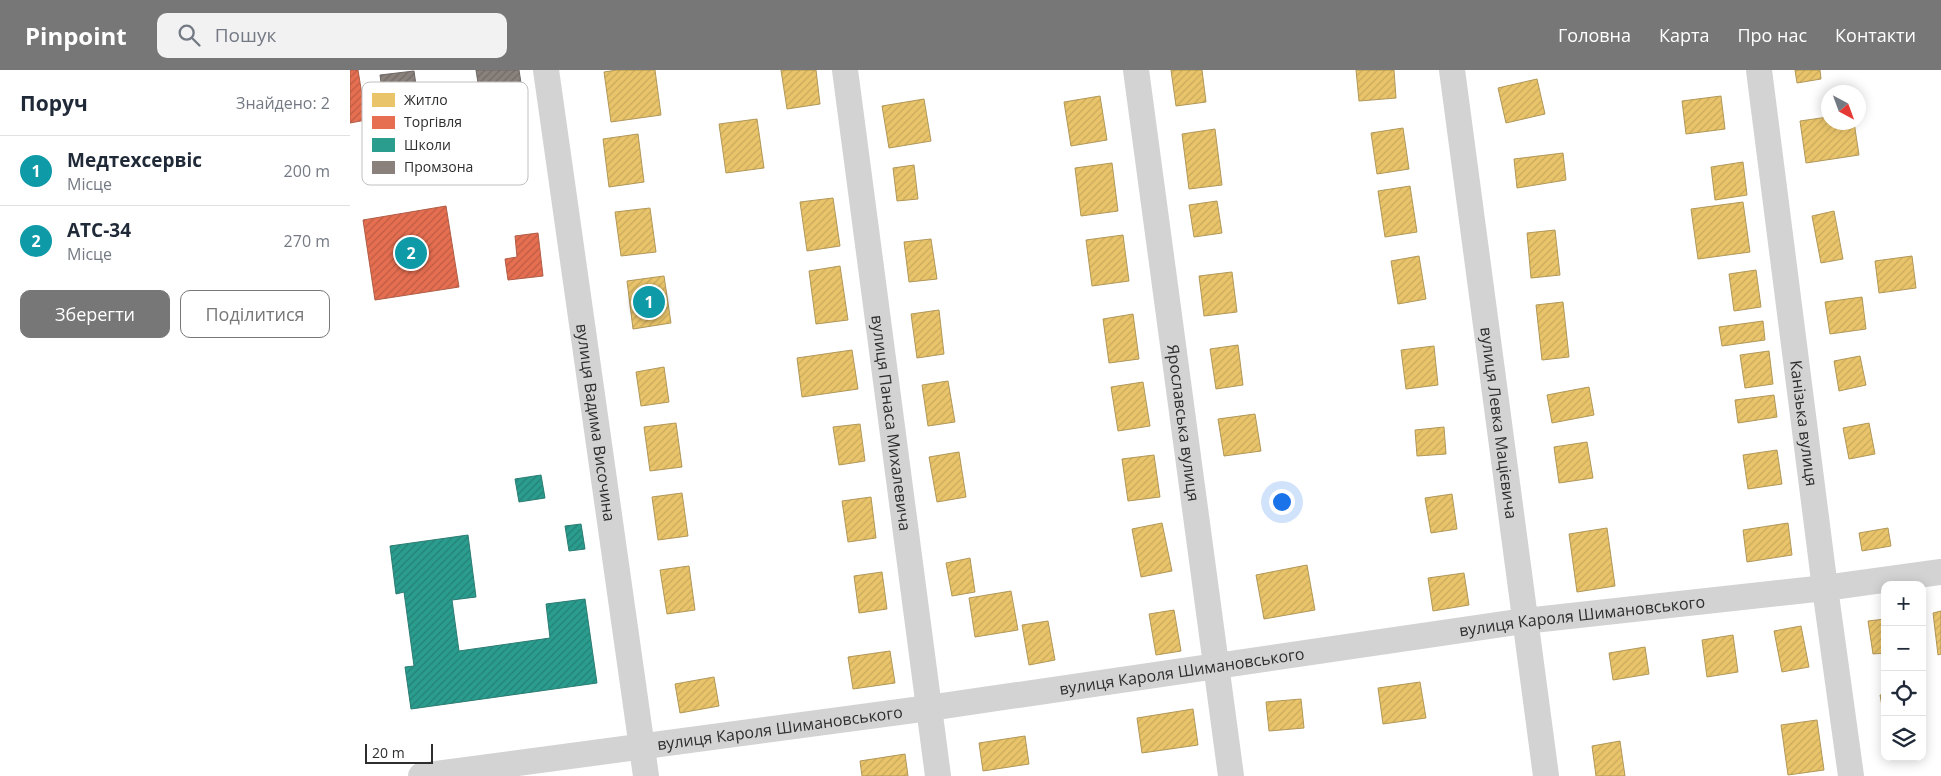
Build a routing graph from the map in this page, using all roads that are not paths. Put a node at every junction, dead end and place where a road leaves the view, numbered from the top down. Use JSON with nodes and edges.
{"nodes":[{"id":1,"x":546,"y":70,"type":"edge"},
{"id":2,"x":845,"y":70,"type":"edge"},
{"id":3,"x":1136,"y":70,"type":"edge"},
{"id":4,"x":1452,"y":70,"type":"edge"},
{"id":5,"x":1759,"y":70,"type":"edge"},
{"id":6,"x":1941,"y":572,"type":"edge"},
{"id":7,"x":1825,"y":588,"type":"junction"},
{"id":8,"x":1524,"y":621,"type":"junction"},
{"id":9,"x":1216,"y":665,"type":"junction"},
{"id":10,"x":928,"y":708,"type":"junction"},
{"id":11,"x":642,"y":747,"type":"junction"},
{"id":12,"x":421,"y":776,"type":"edge"},
{"id":13,"x":646,"y":776,"type":"edge"},
{"id":14,"x":938,"y":776,"type":"edge"},
{"id":15,"x":1231,"y":776,"type":"edge"},
{"id":16,"x":1546,"y":776,"type":"edge"},
{"id":17,"x":1851,"y":776,"type":"edge"}],
"edges":[{"from":1,"to":11,"type":"street","name":"вулиця Вадима Височина"},
{"from":2,"to":10,"type":"street","name":"вулиця Панаса Михалевича"},
{"from":3,"to":9,"type":"street","name":"Ярославська вулиця"},
{"from":4,"to":8,"type":"street","name":"вулиця Левка Мацієвича"},
{"from":5,"to":7,"type":"street","name":"Канізька вулиця"},
{"from":6,"to":7,"type":"street","name":"вулиця Кароля Шимановського"},
{"from":7,"to":8,"type":"street","name":"вулиця Кароля Шимановського"},
{"from":7,"to":17,"type":"street","name":"Канізька вулиця"},
{"from":8,"to":9,"type":"street","name":"вулиця Кароля Шимановського"},
{"from":8,"to":16,"type":"street","name":"вулиця Левка Мацієвича"},
{"from":9,"to":10,"type":"street","name":"вулиця Кароля Шимановського"},
{"from":9,"to":15,"type":"street","name":"Ярославська вулиця"},
{"from":10,"to":11,"type":"street","name":"вулиця Кароля Шимановського"},
{"from":10,"to":14,"type":"street","name":"вулиця Панаса Михалевича"},
{"from":11,"to":12,"type":"street","name":"вулиця Кароля Шимановського"},
{"from":11,"to":13,"type":"street","name":"вулиця Вадима Височина"}]}
